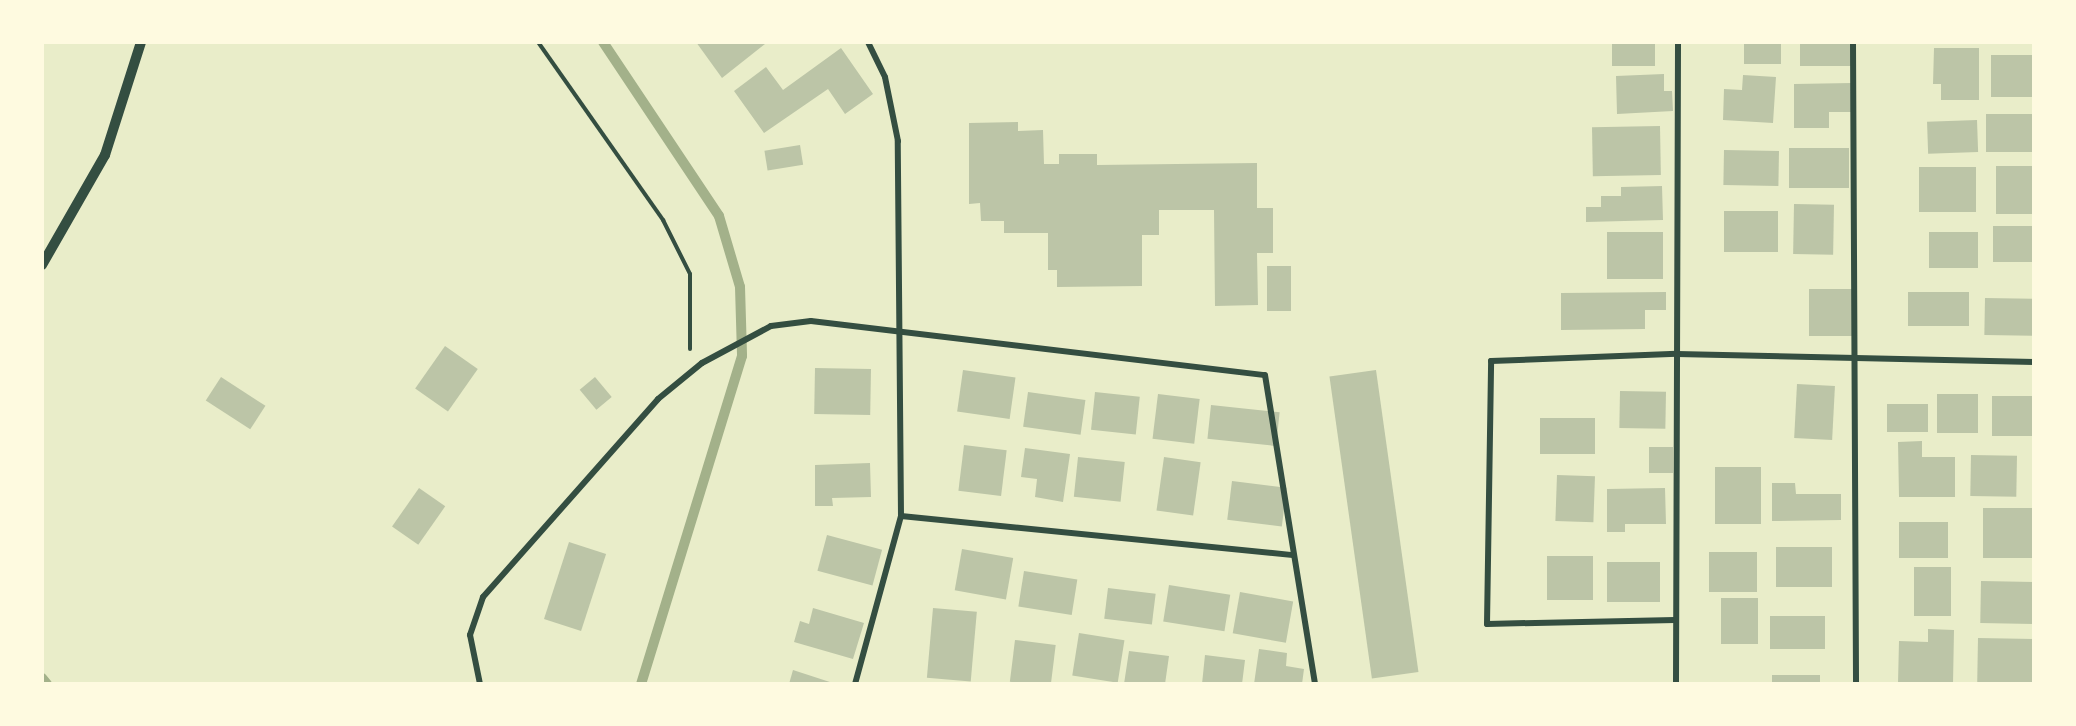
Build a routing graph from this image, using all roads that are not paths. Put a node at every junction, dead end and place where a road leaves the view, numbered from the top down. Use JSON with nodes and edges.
{"nodes":[{"id":1,"x":141,"y":42,"type":"edge"},
{"id":2,"x":868,"y":42,"type":"edge"},
{"id":3,"x":1678,"y":42,"type":"edge"},
{"id":4,"x":1853,"y":42,"type":"edge"},
{"id":5,"x":42,"y":265,"type":"edge"},
{"id":6,"x":900,"y":333,"type":"junction"},
{"id":7,"x":1677,"y":354,"type":"junction"},
{"id":8,"x":1853,"y":360,"type":"junction"},
{"id":9,"x":2034,"y":363,"type":"edge"},
{"id":10,"x":901,"y":516,"type":"junction"},
{"id":11,"x":1293,"y":555,"type":"junction"},
{"id":12,"x":1675,"y":620,"type":"junction"},
{"id":13,"x":480,"y":684,"type":"edge"},
{"id":14,"x":855,"y":684,"type":"edge"},
{"id":15,"x":1315,"y":684,"type":"edge"},
{"id":16,"x":1676,"y":684,"type":"edge"},
{"id":17,"x":1856,"y":684,"type":"edge"}],
"edges":[{"from":1,"to":5,"type":"street"},
{"from":2,"to":6,"type":"street"},
{"from":3,"to":7,"type":"street"},
{"from":4,"to":8,"type":"street"},
{"from":6,"to":10,"type":"street"},
{"from":6,"to":11,"type":"street"},
{"from":6,"to":13,"type":"street"},
{"from":7,"to":8,"type":"street"},
{"from":7,"to":12,"type":"street"},
{"from":7,"to":12,"type":"street"},
{"from":8,"to":9,"type":"street"},
{"from":8,"to":17,"type":"street"},
{"from":10,"to":11,"type":"street"},
{"from":10,"to":14,"type":"street"},
{"from":11,"to":15,"type":"street"},
{"from":12,"to":16,"type":"street"}]}
